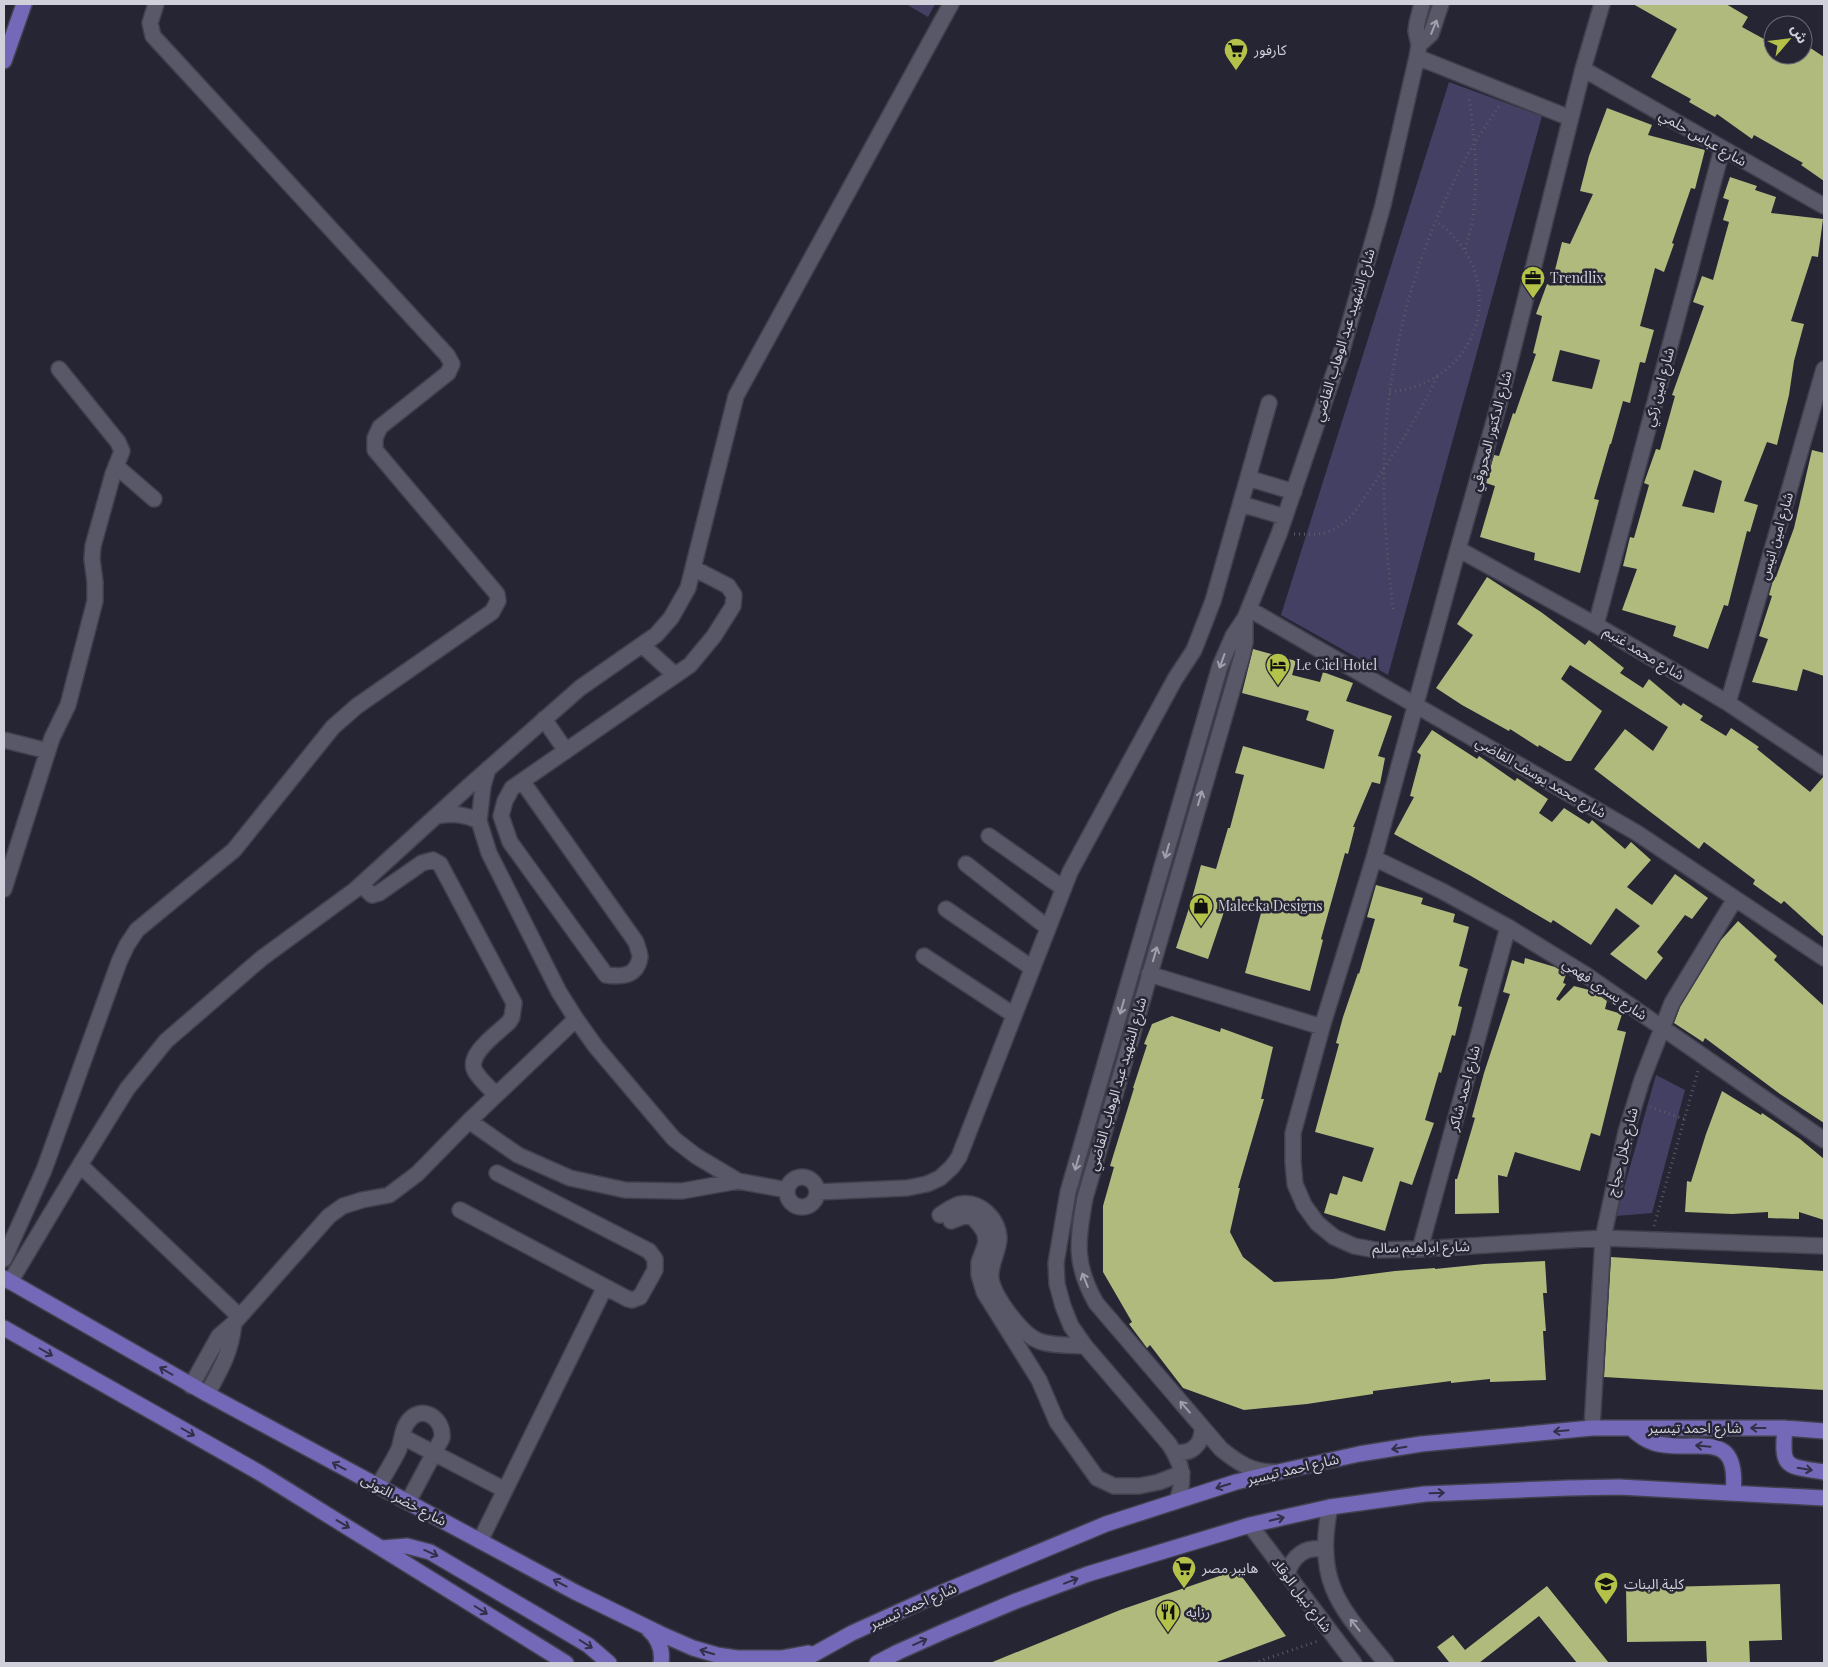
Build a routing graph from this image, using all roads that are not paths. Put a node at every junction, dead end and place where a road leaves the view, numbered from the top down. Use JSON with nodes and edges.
{"nodes":[{"id":1,"x":24,"y":4,"type":"edge"},
{"id":2,"x":156,"y":4,"type":"edge"},
{"id":3,"x":951,"y":4,"type":"edge"},
{"id":4,"x":1422,"y":4,"type":"edge"},
{"id":5,"x":1442,"y":4,"type":"edge"},
{"id":6,"x":1602,"y":4,"type":"edge"},
{"id":7,"x":1418,"y":51,"type":"junction"},
{"id":8,"x":4,"y":61,"type":"edge"},
{"id":9,"x":1583,"y":69,"type":"junction"},
{"id":10,"x":1570,"y":118,"type":"junction"},
{"id":11,"x":1722,"y":149,"type":"junction"},
{"id":12,"x":1824,"y":206,"type":"edge"},
{"id":13,"x":59,"y":369,"type":"dead end"},
{"id":14,"x":1824,"y":369,"type":"edge"},
{"id":15,"x":1269,"y":403,"type":"dead end"},
{"id":16,"x":116,"y":466,"type":"junction"},
{"id":17,"x":1248,"y":478,"type":"junction"},
{"id":18,"x":1294,"y":492,"type":"junction"},
{"id":19,"x":154,"y":499,"type":"dead end"},
{"id":20,"x":1240,"y":504,"type":"junction"},
{"id":21,"x":1285,"y":517,"type":"junction"},
{"id":22,"x":1458,"y":549,"type":"junction"},
{"id":23,"x":693,"y":568,"type":"junction"},
{"id":24,"x":1247,"y":614,"type":"junction"},
{"id":25,"x":1596,"y":625,"type":"junction"},
{"id":26,"x":642,"y":645,"type":"junction"},
{"id":27,"x":675,"y":675,"type":"junction"},
{"id":28,"x":1728,"y":703,"type":"junction"},
{"id":29,"x":1416,"y":704,"type":"junction"},
{"id":30,"x":544,"y":719,"type":"junction"},
{"id":31,"x":4,"y":740,"type":"edge"},
{"id":32,"x":48,"y":751,"type":"junction"},
{"id":33,"x":566,"y":751,"type":"junction"},
{"id":34,"x":1824,"y":768,"type":"edge"},
{"id":35,"x":488,"y":770,"type":"junction"},
{"id":36,"x":522,"y":782,"type":"junction"},
{"id":37,"x":436,"y":816,"type":"junction"},
{"id":38,"x":479,"y":821,"type":"junction"},
{"id":39,"x":989,"y":836,"type":"dead end"},
{"id":40,"x":1374,"y":858,"type":"junction"},
{"id":41,"x":966,"y":864,"type":"dead end"},
{"id":42,"x":361,"y":885,"type":"junction"},
{"id":43,"x":1063,"y":888,"type":"junction"},
{"id":44,"x":4,"y":889,"type":"edge"},
{"id":45,"x":1736,"y":898,"type":"junction"},
{"id":46,"x":946,"y":908,"type":"dead end"},
{"id":47,"x":1508,"y":927,"type":"junction"},
{"id":48,"x":1048,"y":928,"type":"junction"},
{"id":49,"x":924,"y":956,"type":"dead end"},
{"id":50,"x":1824,"y":958,"type":"edge"},
{"id":51,"x":1032,"y":968,"type":"junction"},
{"id":52,"x":1149,"y":974,"type":"junction"},
{"id":53,"x":1014,"y":1015,"type":"junction"},
{"id":54,"x":576,"y":1019,"type":"junction"},
{"id":55,"x":1322,"y":1027,"type":"junction"},
{"id":56,"x":1661,"y":1028,"type":"junction"},
{"id":57,"x":496,"y":1095,"type":"junction"},
{"id":58,"x":469,"y":1121,"type":"junction"},
{"id":59,"x":1824,"y":1140,"type":"edge"},
{"id":60,"x":80,"y":1165,"type":"junction"},
{"id":61,"x":497,"y":1173,"type":"dead end"},
{"id":62,"x":738,"y":1181,"type":"junction"},
{"id":63,"x":787,"y":1190,"type":"junction"},
{"id":64,"x":817,"y":1192,"type":"junction"},
{"id":65,"x":460,"y":1210,"type":"dead end"},
{"id":66,"x":1603,"y":1238,"type":"junction"},
{"id":67,"x":1824,"y":1246,"type":"edge"},
{"id":68,"x":1420,"y":1249,"type":"junction"},
{"id":69,"x":4,"y":1259,"type":"edge"},
{"id":70,"x":7,"y":1280,"type":"edge"},
{"id":71,"x":605,"y":1287,"type":"junction"},
{"id":72,"x":237,"y":1319,"type":"junction"},
{"id":73,"x":4,"y":1328,"type":"edge"},
{"id":74,"x":1085,"y":1346,"type":"junction"},
{"id":75,"x":191,"y":1386,"type":"junction"},
{"id":76,"x":207,"y":1394,"type":"junction"},
{"id":77,"x":1202,"y":1427,"type":"junction"},
{"id":78,"x":1592,"y":1428,"type":"junction"},
{"id":79,"x":1631,"y":1428,"type":"junction"},
{"id":80,"x":1784,"y":1428,"type":"junction"},
{"id":81,"x":1824,"y":1431,"type":"edge"},
{"id":82,"x":403,"y":1438,"type":"junction"},
{"id":83,"x":1174,"y":1452,"type":"junction"},
{"id":84,"x":434,"y":1454,"type":"junction"},
{"id":85,"x":1278,"y":1472,"type":"junction"},
{"id":86,"x":1824,"y":1472,"type":"edge"},
{"id":87,"x":1182,"y":1473,"type":"junction"},
{"id":88,"x":378,"y":1486,"type":"junction"},
{"id":89,"x":504,"y":1490,"type":"junction"},
{"id":90,"x":1733,"y":1493,"type":"junction"},
{"id":91,"x":1824,"y":1498,"type":"edge"},
{"id":92,"x":1177,"y":1500,"type":"junction"},
{"id":93,"x":408,"y":1502,"type":"junction"},
{"id":94,"x":1330,"y":1507,"type":"junction"},
{"id":95,"x":1250,"y":1525,"type":"junction"},
{"id":96,"x":480,"y":1541,"type":"junction"},
{"id":97,"x":383,"y":1548,"type":"junction"},
{"id":98,"x":1325,"y":1550,"type":"junction"},
{"id":99,"x":1287,"y":1575,"type":"junction"},
{"id":100,"x":643,"y":1625,"type":"junction"},
{"id":101,"x":824,"y":1649,"type":"junction"},
{"id":102,"x":901,"y":1657,"type":"edge"},
{"id":103,"x":566,"y":1663,"type":"edge"},
{"id":104,"x":609,"y":1663,"type":"edge"},
{"id":105,"x":661,"y":1663,"type":"edge"},
{"id":106,"x":798,"y":1663,"type":"edge"},
{"id":107,"x":877,"y":1663,"type":"edge"},
{"id":108,"x":1354,"y":1663,"type":"edge"},
{"id":109,"x":1386,"y":1663,"type":"edge"}],
"edges":[{"from":1,"to":8,"type":"main road"},
{"from":2,"to":69,"type":"street"},
{"from":3,"to":23,"type":"street"},
{"from":4,"to":7,"type":"street","name":"شارع الشهيد عبد الوهاب القاضي"},
{"from":7,"to":5,"type":"street","name":"شارع الشهيد عبد الوهاب القاضي","one_way":true},
{"from":6,"to":9,"type":"street","name":"شارع الدكتور المحروقي"},
{"from":7,"to":10,"type":"street"},
{"from":7,"to":18,"type":"street","name":"شارع الشهيد عبد الوهاب القاضي"},
{"from":9,"to":10,"type":"street","name":"شارع الدكتور المحروقي"},
{"from":9,"to":11,"type":"street","name":"شارع عباس حلمي"},
{"from":10,"to":22,"type":"street","name":"شارع الدكتور المحروقي"},
{"from":11,"to":12,"type":"street","name":"شارع عباس حلمي"},
{"from":11,"to":25,"type":"street","name":"شارع امين زكي"},
{"from":13,"to":16,"type":"street"},
{"from":14,"to":28,"type":"street","name":"شارع امين انيس"},
{"from":15,"to":17,"type":"street"},
{"from":16,"to":19,"type":"street"},
{"from":16,"to":32,"type":"street"},
{"from":17,"to":18,"type":"street"},
{"from":17,"to":20,"type":"street"},
{"from":18,"to":21,"type":"street","name":"شارع الشهيد عبد الوهاب القاضي"},
{"from":20,"to":21,"type":"street"},
{"from":20,"to":43,"type":"street"},
{"from":21,"to":24,"type":"street","name":"شارع الشهيد عبد الوهاب القاضي"},
{"from":22,"to":25,"type":"street","name":"شارع محمد غنيم"},
{"from":22,"to":29,"type":"street","name":"شارع الدكتور المحروقي"},
{"from":23,"to":26,"type":"street"},
{"from":23,"to":27,"type":"street"},
{"from":24,"to":29,"type":"street","name":"شارع محمد يوسف القاضي"},
{"from":52,"to":24,"type":"street","name":"شارع الشهيد عبد الوهاب القاضي","one_way":true},
{"from":24,"to":74,"type":"street","name":"شارع الشهيد عبد الوهاب القاضي","one_way":true},
{"from":25,"to":28,"type":"street","name":"شارع محمد غنيم"},
{"from":26,"to":27,"type":"street"},
{"from":26,"to":30,"type":"street"},
{"from":27,"to":33,"type":"street"},
{"from":28,"to":34,"type":"street","name":"شارع محمد غنيم"},
{"from":29,"to":40,"type":"street","name":"شارع الدكتور المحروقي"},
{"from":29,"to":45,"type":"street","name":"شارع محمد يوسف القاضي"},
{"from":30,"to":33,"type":"street"},
{"from":30,"to":35,"type":"street"},
{"from":31,"to":32,"type":"street"},
{"from":32,"to":44,"type":"street"},
{"from":33,"to":36,"type":"street"},
{"from":35,"to":37,"type":"street"},
{"from":35,"to":38,"type":"street"},
{"from":36,"to":36,"type":"street"},
{"from":37,"to":38,"type":"street"},
{"from":37,"to":42,"type":"street"},
{"from":38,"to":54,"type":"street"},
{"from":39,"to":43,"type":"street"},
{"from":40,"to":47,"type":"street","name":"شارع يسري فهمي"},
{"from":40,"to":55,"type":"street","name":"شارع ابراهيم سالم"},
{"from":41,"to":48,"type":"street"},
{"from":42,"to":57,"type":"street"},
{"from":42,"to":60,"type":"street"},
{"from":43,"to":48,"type":"street"},
{"from":45,"to":50,"type":"street","name":"شارع محمد يوسف القاضي"},
{"from":45,"to":56,"type":"street","name":"شارع جلال حجاج"},
{"from":46,"to":51,"type":"street"},
{"from":47,"to":56,"type":"street","name":"شارع يسري فهمي"},
{"from":47,"to":68,"type":"street","name":"شارع احمد شاكر"},
{"from":48,"to":51,"type":"street"},
{"from":49,"to":53,"type":"street"},
{"from":51,"to":53,"type":"street"},
{"from":52,"to":55,"type":"street"},
{"from":77,"to":52,"type":"street","name":"شارع الشهيد عبد الوهاب القاضي","one_way":true},
{"from":53,"to":64,"type":"street"},
{"from":54,"to":57,"type":"street"},
{"from":54,"to":62,"type":"street"},
{"from":55,"to":68,"type":"street","name":"شارع ابراهيم سالم"},
{"from":56,"to":59,"type":"street","name":"شارع يسري فهمي"},
{"from":56,"to":66,"type":"street","name":"شارع جلال حجاج"},
{"from":57,"to":58,"type":"street"},
{"from":58,"to":62,"type":"street"},
{"from":58,"to":72,"type":"street"},
{"from":60,"to":70,"type":"street"},
{"from":60,"to":72,"type":"street"},
{"from":61,"to":71,"type":"street"},
{"from":62,"to":63,"type":"street"},
{"from":63,"to":64,"type":"street"},
{"from":63,"to":64,"type":"street"},
{"from":65,"to":71,"type":"street"},
{"from":66,"to":67,"type":"street","name":"شارع ابراهيم سالم"},
{"from":66,"to":68,"type":"street","name":"شارع ابراهيم سالم"},
{"from":66,"to":78,"type":"street","name":"شارع جلال حجاج"},
{"from":75,"to":70,"type":"main road","name":"شارع خضر التونى","one_way":true},
{"from":71,"to":89,"type":"street"},
{"from":72,"to":75,"type":"street"},
{"from":72,"to":76,"type":"street"},
{"from":73,"to":97,"type":"main road","one_way":true},
{"from":74,"to":83,"type":"street","name":"شارع الشهيد عبد الوهاب القاضي"},
{"from":74,"to":87,"type":"street"},
{"from":75,"to":76,"type":"main road","name":"شارع خضر التونى"},
{"from":88,"to":76,"type":"main road","name":"شارع خضر التونى","one_way":true},
{"from":77,"to":83,"type":"street"},
{"from":77,"to":85,"type":"street","name":"شارع الشهيد عبد الوهاب القاضي"},
{"from":78,"to":79,"type":"main road","name":"شارع احمد تيسير"},
{"from":78,"to":85,"type":"main road","name":"شارع احمد تيسير","one_way":true},
{"from":80,"to":79,"type":"main road","name":"شارع احمد تيسير","one_way":true},
{"from":90,"to":79,"type":"main road","one_way":true},
{"from":80,"to":81,"type":"main road","name":"شارع احمد تيسير"},
{"from":80,"to":86,"type":"main road","one_way":true},
{"from":82,"to":84,"type":"street"},
{"from":82,"to":84,"type":"street"},
{"from":82,"to":88,"type":"street"},
{"from":83,"to":87,"type":"street","name":"شارع الشهيد عبد الوهاب القاضي"},
{"from":84,"to":89,"type":"street"},
{"from":84,"to":93,"type":"street"},
{"from":85,"to":92,"type":"main road","name":"شارع احمد تيسير","one_way":true},
{"from":87,"to":92,"type":"street","name":"شارع الشهيد عبد الوهاب القاضي"},
{"from":88,"to":93,"type":"main road","name":"شارع خضر التونى"},
{"from":89,"to":96,"type":"street"},
{"from":90,"to":91,"type":"main road"},
{"from":94,"to":90,"type":"main road","one_way":true},
{"from":92,"to":101,"type":"main road","name":"شارع احمد تيسير"},
{"from":93,"to":96,"type":"main road","name":"شارع خضر التونى"},
{"from":95,"to":94,"type":"main road","one_way":true},
{"from":94,"to":98,"type":"street","name":"شارع نبيل الوقاد"},
{"from":95,"to":99,"type":"street","name":"شارع نبيل الوقاد"},
{"from":102,"to":95,"type":"main road","one_way":true},
{"from":100,"to":96,"type":"main road","name":"شارع خضر التونى","one_way":true},
{"from":97,"to":103,"type":"main road","one_way":true},
{"from":97,"to":104,"type":"main road","one_way":true},
{"from":98,"to":99,"type":"street"},
{"from":109,"to":98,"type":"street","name":"شارع نبيل الوقاد","one_way":true},
{"from":99,"to":108,"type":"street","name":"شارع نبيل الوقاد"},
{"from":101,"to":100,"type":"main road","name":"شارع خضر التونى","one_way":true},
{"from":100,"to":105,"type":"main road"},
{"from":101,"to":106,"type":"main road","name":"شارع احمد تيسير"},
{"from":102,"to":107,"type":"main road"}]}
